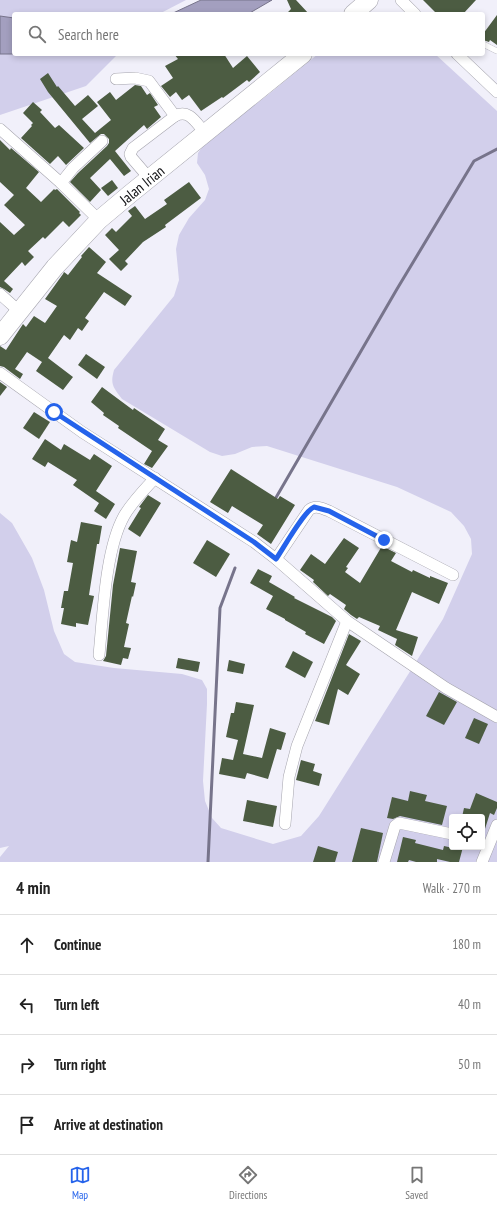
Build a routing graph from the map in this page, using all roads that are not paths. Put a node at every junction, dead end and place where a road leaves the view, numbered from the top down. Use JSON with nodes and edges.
{"nodes":[{"id":1,"x":369,"y":0,"type":"edge"},
{"id":2,"x":401,"y":0,"type":"edge"},
{"id":3,"x":355,"y":12,"type":"edge"},
{"id":4,"x":413,"y":12,"type":"edge"},
{"id":5,"x":485,"y":45,"type":"edge"},
{"id":6,"x":497,"y":51,"type":"edge"},
{"id":7,"x":301,"y":56,"type":"edge"},
{"id":8,"x":459,"y":56,"type":"edge"},
{"id":9,"x":116,"y":79,"type":"dead end"},
{"id":10,"x":497,"y":92,"type":"edge"},
{"id":11,"x":175,"y":116,"type":"junction"},
{"id":12,"x":0,"y":129,"type":"edge"},
{"id":13,"x":205,"y":133,"type":"junction"},
{"id":14,"x":102,"y":141,"type":"dead end"},
{"id":15,"x":149,"y":178,"type":"junction"},
{"id":16,"x":61,"y":183,"type":"junction"},
{"id":17,"x":99,"y":220,"type":"junction"},
{"id":18,"x":0,"y":294,"type":"edge"},
{"id":19,"x":19,"y":311,"type":"junction"},
{"id":20,"x":0,"y":336,"type":"edge"},
{"id":21,"x":0,"y":373,"type":"edge"},
{"id":22,"x":155,"y":478,"type":"junction"},
{"id":23,"x":276,"y":559,"type":"junction"},
{"id":24,"x":453,"y":575,"type":"dead end"},
{"id":25,"x":347,"y":621,"type":"junction"},
{"id":26,"x":99,"y":655,"type":"dead end"},
{"id":27,"x":497,"y":717,"type":"edge"},
{"id":28,"x":285,"y":824,"type":"dead end"},
{"id":29,"x":497,"y":825,"type":"edge"},
{"id":30,"x":449,"y":833,"type":"edge"},
{"id":31,"x":486,"y":842,"type":"edge"},
{"id":32,"x":384,"y":862,"type":"edge"},
{"id":33,"x":482,"y":862,"type":"edge"}],
"edges":[{"from":1,"to":3,"type":"main road"},
{"from":2,"to":4,"type":"street"},
{"from":5,"to":6,"type":"lane"},
{"from":7,"to":13,"type":"main road","name":"Jalan Irian"},
{"from":8,"to":10,"type":"street"},
{"from":9,"to":11,"type":"street"},
{"from":11,"to":13,"type":"street"},
{"from":11,"to":15,"type":"street"},
{"from":12,"to":16,"type":"street"},
{"from":13,"to":15,"type":"main road","name":"Jalan Irian"},
{"from":14,"to":16,"type":"street"},
{"from":15,"to":17,"type":"main road","name":"Jalan Irian"},
{"from":16,"to":17,"type":"street"},
{"from":17,"to":19,"type":"main road","name":"Jalan Irian"},
{"from":18,"to":19,"type":"street"},
{"from":19,"to":20,"type":"main road","name":"Jalan Irian"},
{"from":21,"to":22,"type":"street"},
{"from":22,"to":23,"type":"street"},
{"from":22,"to":26,"type":"street"},
{"from":23,"to":24,"type":"street"},
{"from":23,"to":25,"type":"street"},
{"from":25,"to":27,"type":"street"},
{"from":25,"to":28,"type":"street"},
{"from":29,"to":31,"type":"street"},
{"from":30,"to":32,"type":"street"},
{"from":31,"to":33,"type":"street"}]}
